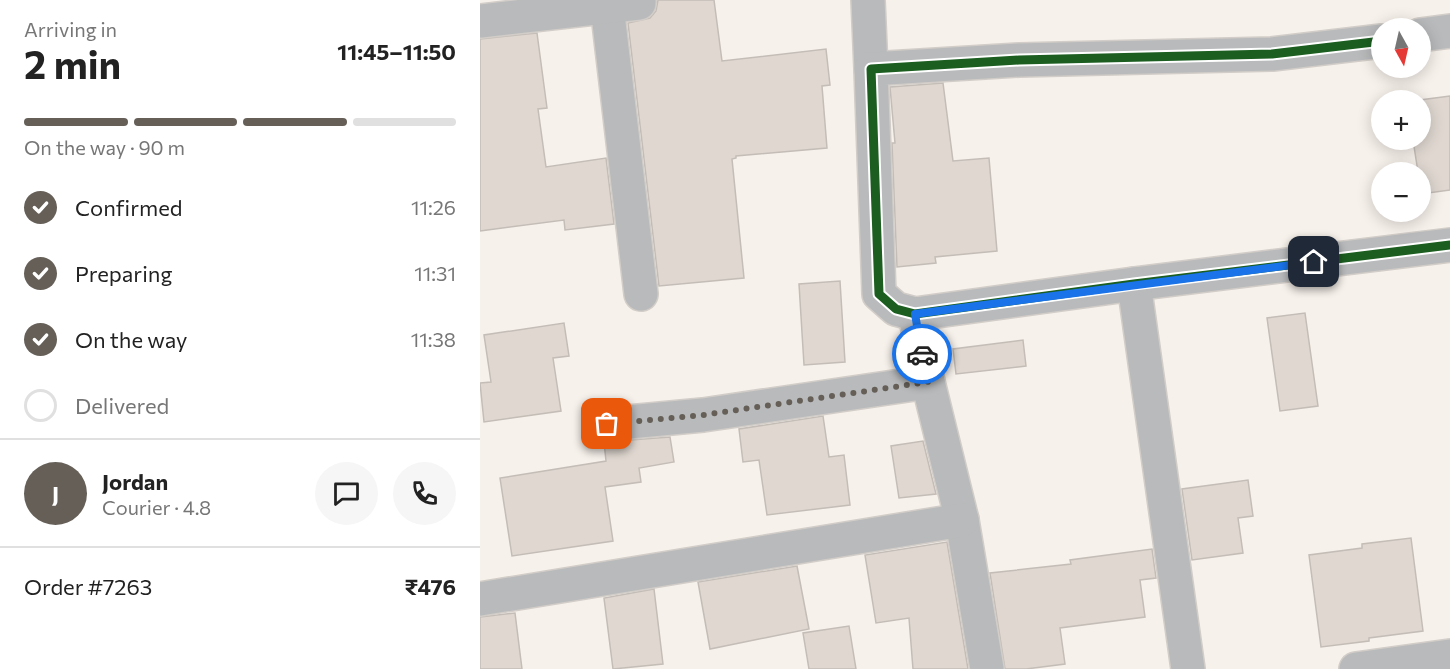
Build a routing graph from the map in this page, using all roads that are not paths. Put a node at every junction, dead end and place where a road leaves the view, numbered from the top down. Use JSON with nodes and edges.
{"nodes":[{"id":1,"x":639,"y":0,"type":"edge"},
{"id":2,"x":867,"y":0,"type":"edge"},
{"id":3,"x":607,"y":6,"type":"junction"},
{"id":4,"x":480,"y":21,"type":"edge"},
{"id":5,"x":1450,"y":31,"type":"edge"},
{"id":6,"x":1431,"y":34,"type":"edge"},
{"id":7,"x":1371,"y":42,"type":"edge"},
{"id":8,"x":871,"y":69,"type":"junction"},
{"id":9,"x":1450,"y":245,"type":"edge"},
{"id":10,"x":1134,"y":284,"type":"junction"},
{"id":11,"x":641,"y":294,"type":"dead end"},
{"id":12,"x":915,"y":314,"type":"junction"},
{"id":13,"x":928,"y":382,"type":"junction"},
{"id":14,"x":607,"y":424,"type":"dead end"},
{"id":15,"x":962,"y":520,"type":"junction"},
{"id":16,"x":480,"y":599,"type":"edge"},
{"id":17,"x":1450,"y":656,"type":"edge"},
{"id":18,"x":987,"y":669,"type":"edge"},
{"id":19,"x":1188,"y":669,"type":"edge"},
{"id":20,"x":1356,"y":669,"type":"edge"}],
"edges":[{"from":1,"to":3,"type":"street"},
{"from":2,"to":8,"type":"street"},
{"from":3,"to":4,"type":"street"},
{"from":3,"to":11,"type":"street"},
{"from":5,"to":6,"type":"street"},
{"from":7,"to":8,"type":"street"},
{"from":8,"to":12,"type":"street"},
{"from":9,"to":10,"type":"street"},
{"from":10,"to":12,"type":"street"},
{"from":10,"to":19,"type":"street"},
{"from":12,"to":13,"type":"street"},
{"from":13,"to":14,"type":"street"},
{"from":13,"to":15,"type":"street"},
{"from":15,"to":16,"type":"street"},
{"from":15,"to":18,"type":"street"},
{"from":17,"to":20,"type":"street"}]}
